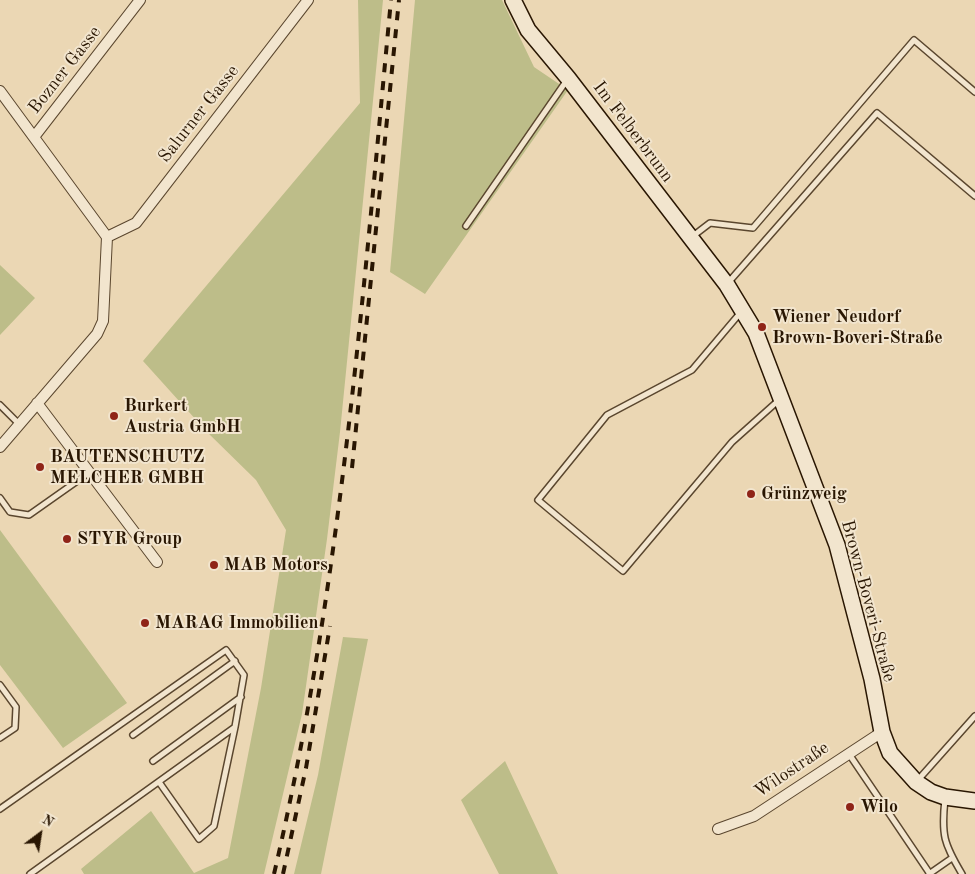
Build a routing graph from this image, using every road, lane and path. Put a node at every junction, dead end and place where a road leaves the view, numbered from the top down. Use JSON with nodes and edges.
{"nodes":[{"id":1,"x":140,"y":0,"type":"edge"},
{"id":2,"x":308,"y":0,"type":"edge"},
{"id":3,"x":513,"y":0,"type":"edge"},
{"id":4,"x":568,"y":78,"type":"junction"},
{"id":5,"x":0,"y":91,"type":"edge"},
{"id":6,"x":975,"y":92,"type":"edge"},
{"id":7,"x":34,"y":137,"type":"junction"},
{"id":8,"x":975,"y":196,"type":"edge"},
{"id":9,"x":466,"y":226,"type":"dead end"},
{"id":10,"x":107,"y":237,"type":"junction"},
{"id":11,"x":691,"y":238,"type":"junction"},
{"id":12,"x":727,"y":284,"type":"junction"},
{"id":13,"x":742,"y":309,"type":"junction"},
{"id":14,"x":781,"y":398,"type":"junction"},
{"id":15,"x":37,"y":403,"type":"junction"},
{"id":16,"x":0,"y":405,"type":"edge"},
{"id":17,"x":19,"y":424,"type":"junction"},
{"id":18,"x":0,"y":446,"type":"edge"},
{"id":19,"x":90,"y":471,"type":"junction"},
{"id":20,"x":0,"y":498,"type":"edge"},
{"id":21,"x":157,"y":562,"type":"dead end"},
{"id":22,"x":235,"y":662,"type":"junction"},
{"id":23,"x":0,"y":685,"type":"edge"},
{"id":24,"x":241,"y":696,"type":"junction"},
{"id":25,"x":975,"y":716,"type":"edge"},
{"id":26,"x":235,"y":727,"type":"junction"},
{"id":27,"x":882,"y":732,"type":"junction"},
{"id":28,"x":133,"y":735,"type":"dead end"},
{"id":29,"x":0,"y":738,"type":"edge"},
{"id":30,"x":848,"y":753,"type":"junction"},
{"id":31,"x":153,"y":761,"type":"dead end"},
{"id":32,"x":159,"y":782,"type":"junction"},
{"id":33,"x":916,"y":782,"type":"junction"},
{"id":34,"x":945,"y":797,"type":"junction"},
{"id":35,"x":975,"y":801,"type":"edge"},
{"id":36,"x":0,"y":809,"type":"edge"},
{"id":37,"x":718,"y":829,"type":"dead end"},
{"id":38,"x":952,"y":858,"type":"junction"},
{"id":39,"x":30,"y":874,"type":"edge"},
{"id":40,"x":930,"y":874,"type":"edge"},
{"id":41,"x":962,"y":874,"type":"edge"}],
"edges":[{"from":1,"to":7,"type":"street","name":"Bozner Gasse"},
{"from":2,"to":10,"type":"street","name":"Salurner Gasse"},
{"from":3,"to":4,"type":"street","name":"Im Felberbrunn"},
{"from":4,"to":9,"type":"lane"},
{"from":4,"to":11,"type":"street","name":"Im Felberbrunn"},
{"from":5,"to":7,"type":"street"},
{"from":6,"to":11,"type":"lane"},
{"from":7,"to":10,"type":"street"},
{"from":8,"to":12,"type":"lane"},
{"from":10,"to":15,"type":"street"},
{"from":11,"to":12,"type":"street","name":"Im Felberbrunn"},
{"from":12,"to":13,"type":"street","name":"Brown-Boveri-Straße"},
{"from":13,"to":14,"type":"street","name":"Brown-Boveri-Straße"},
{"from":13,"to":14,"type":"lane"},
{"from":14,"to":27,"type":"street","name":"Brown-Boveri-Straße"},
{"from":15,"to":17,"type":"street"},
{"from":15,"to":19,"type":"street"},
{"from":16,"to":17,"type":"lane"},
{"from":17,"to":18,"type":"street"},
{"from":19,"to":20,"type":"lane"},
{"from":19,"to":21,"type":"street"},
{"from":22,"to":24,"type":"lane"},
{"from":22,"to":28,"type":"lane"},
{"from":22,"to":36,"type":"lane"},
{"from":23,"to":29,"type":"lane"},
{"from":24,"to":26,"type":"lane"},
{"from":24,"to":31,"type":"lane"},
{"from":25,"to":33,"type":"lane"},
{"from":26,"to":32,"type":"lane"},
{"from":26,"to":32,"type":"lane"},
{"from":27,"to":30,"type":"street","name":"Wilostraße"},
{"from":27,"to":33,"type":"street","name":"Brown-Boveri-Straße"},
{"from":30,"to":37,"type":"street","name":"Wilostraße"},
{"from":30,"to":40,"type":"lane"},
{"from":32,"to":39,"type":"lane"},
{"from":33,"to":34,"type":"street","name":"Brown-Boveri-Straße"},
{"from":34,"to":35,"type":"street","name":"Brown-Boveri-Straße"},
{"from":34,"to":38,"type":"lane"},
{"from":38,"to":40,"type":"lane"},
{"from":38,"to":41,"type":"lane"}]}
